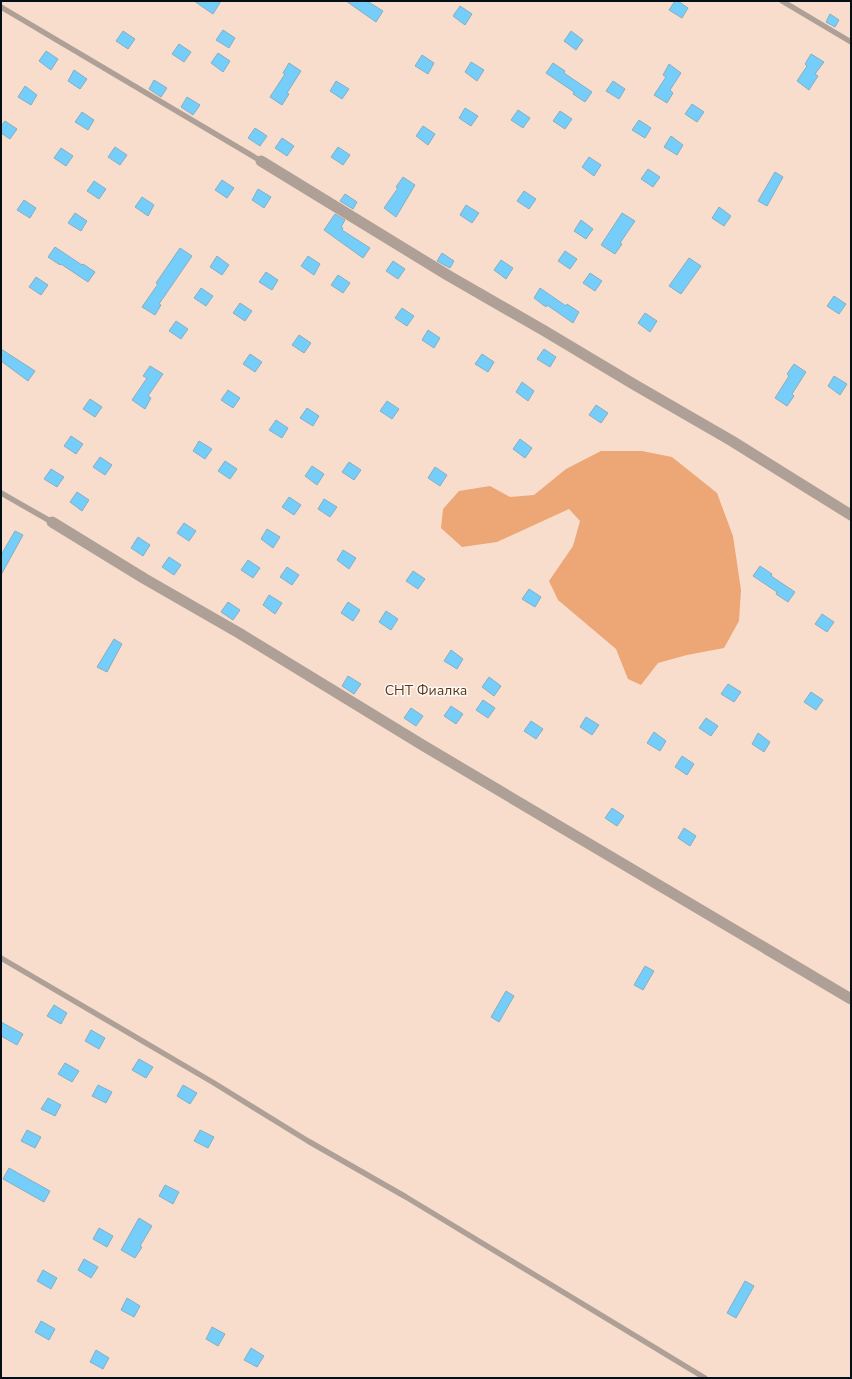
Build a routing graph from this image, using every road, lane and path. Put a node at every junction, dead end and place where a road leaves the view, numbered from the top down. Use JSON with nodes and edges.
{"nodes":[{"id":1,"x":782,"y":1,"type":"edge"},
{"id":2,"x":1,"y":7,"type":"edge"},
{"id":3,"x":851,"y":42,"type":"edge"},
{"id":4,"x":261,"y":161,"type":"joint"},
{"id":5,"x":1,"y":493,"type":"edge"},
{"id":6,"x":851,"y":515,"type":"edge"},
{"id":7,"x":52,"y":522,"type":"joint"},
{"id":8,"x":1,"y":958,"type":"edge"},
{"id":9,"x":851,"y":999,"type":"edge"},
{"id":10,"x":705,"y":1378,"type":"edge"}],
"edges":[{"from":1,"to":3,"type":"lane"},
{"from":2,"to":4,"type":"lane"},
{"from":4,"to":6,"type":"street"},
{"from":5,"to":7,"type":"lane"},
{"from":7,"to":9,"type":"street"},
{"from":8,"to":10,"type":"lane"}]}
